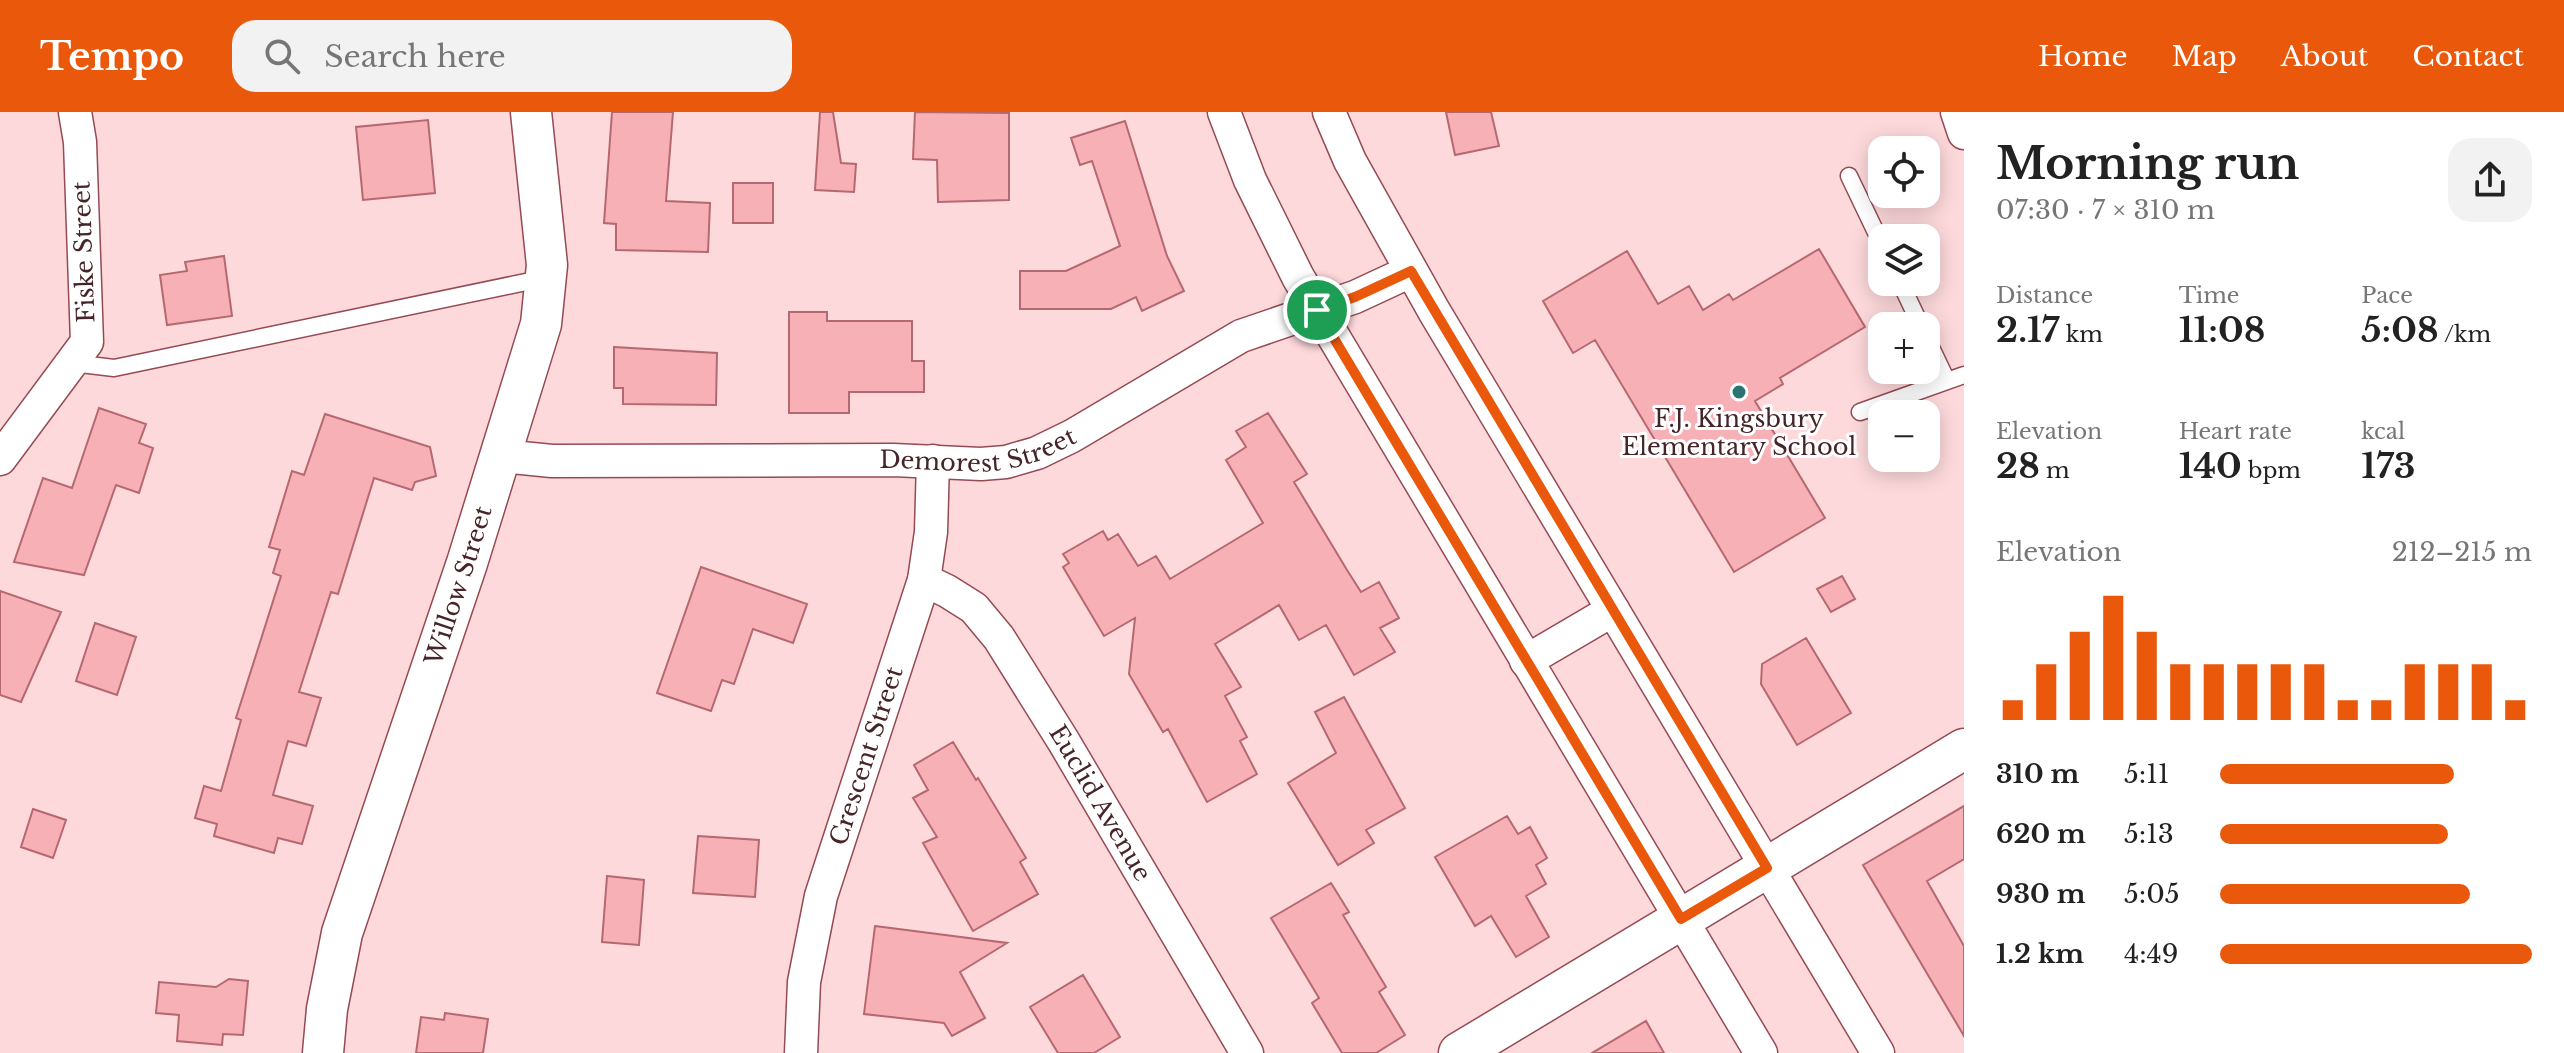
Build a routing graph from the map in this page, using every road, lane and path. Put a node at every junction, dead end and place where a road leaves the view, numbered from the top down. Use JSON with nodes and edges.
{"nodes":[{"id":1,"x":75,"y":112,"type":"edge"},
{"id":2,"x":531,"y":112,"type":"edge"},
{"id":3,"x":1224,"y":112,"type":"edge"},
{"id":4,"x":1329,"y":112,"type":"edge"},
{"id":5,"x":1957,"y":112,"type":"edge"},
{"id":6,"x":1964,"y":133,"type":"edge"},
{"id":7,"x":1849,"y":176,"type":"dead end"},
{"id":8,"x":1872,"y":224,"type":"edge"},
{"id":9,"x":1411,"y":271,"type":"junction"},
{"id":10,"x":546,"y":278,"type":"junction"},
{"id":11,"x":1317,"y":310,"type":"junction"},
{"id":12,"x":72,"y":363,"type":"junction"},
{"id":13,"x":1940,"y":366,"type":"edge"},
{"id":14,"x":1964,"y":375,"type":"edge"},
{"id":15,"x":1947,"y":381,"type":"junction"},
{"id":16,"x":1860,"y":412,"type":"dead end"},
{"id":17,"x":502,"y":456,"type":"junction"},
{"id":18,"x":0,"y":459,"type":"edge"},
{"id":19,"x":933,"y":461,"type":"junction"},
{"id":20,"x":924,"y":580,"type":"junction"},
{"id":21,"x":1613,"y":610,"type":"junction"},
{"id":22,"x":1526,"y":661,"type":"junction"},
{"id":23,"x":1964,"y":749,"type":"edge"},
{"id":24,"x":1767,"y":868,"type":"junction"},
{"id":25,"x":1681,"y":919,"type":"junction"},
{"id":26,"x":323,"y":1053,"type":"edge"},
{"id":27,"x":801,"y":1053,"type":"edge"},
{"id":28,"x":1247,"y":1053,"type":"edge"},
{"id":29,"x":1459,"y":1053,"type":"edge"},
{"id":30,"x":1761,"y":1053,"type":"edge"},
{"id":31,"x":1878,"y":1053,"type":"edge"}],
"edges":[{"from":1,"to":12,"type":"street","name":"Fiske Street"},
{"from":2,"to":10,"type":"street","name":"Willow Street"},
{"from":3,"to":11,"type":"street"},
{"from":4,"to":9,"type":"street"},
{"from":5,"to":6,"type":"street"},
{"from":7,"to":8,"type":"lane"},
{"from":9,"to":11,"type":"street","name":"Demorest Street"},
{"from":9,"to":21,"type":"street"},
{"from":10,"to":12,"type":"lane"},
{"from":10,"to":17,"type":"street","name":"Willow Street"},
{"from":11,"to":19,"type":"street","name":"Demorest Street"},
{"from":11,"to":22,"type":"street"},
{"from":12,"to":18,"type":"street","name":"Fiske Street"},
{"from":13,"to":15,"type":"lane"},
{"from":14,"to":15,"type":"lane"},
{"from":15,"to":16,"type":"lane"},
{"from":17,"to":19,"type":"street","name":"Demorest Street"},
{"from":17,"to":26,"type":"street","name":"Willow Street"},
{"from":19,"to":20,"type":"street","name":"Crescent Street"},
{"from":20,"to":27,"type":"street","name":"Crescent Street"},
{"from":20,"to":28,"type":"street","name":"Euclid Avenue"},
{"from":21,"to":22,"type":"street"},
{"from":21,"to":24,"type":"street"},
{"from":22,"to":25,"type":"street"},
{"from":23,"to":24,"type":"street"},
{"from":24,"to":25,"type":"street"},
{"from":24,"to":31,"type":"street"},
{"from":25,"to":29,"type":"street"},
{"from":25,"to":30,"type":"street"}]}
